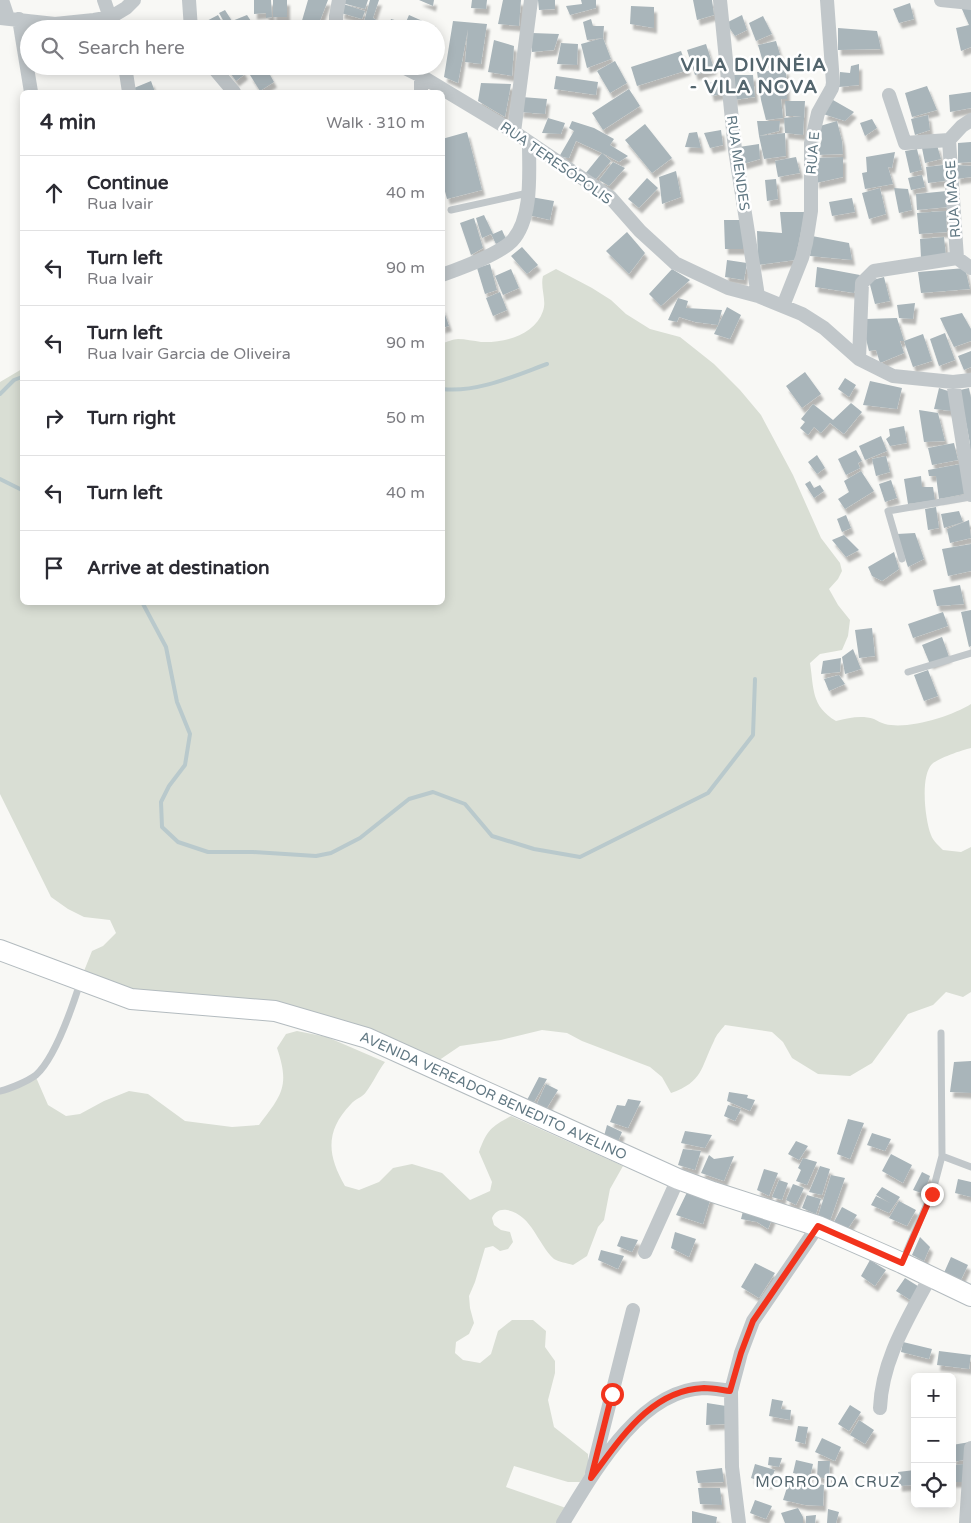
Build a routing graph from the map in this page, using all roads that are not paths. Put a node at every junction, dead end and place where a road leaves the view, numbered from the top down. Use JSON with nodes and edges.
{"nodes":[{"id":1,"x":2,"y":0,"type":"edge"},
{"id":2,"x":104,"y":0,"type":"edge"},
{"id":3,"x":134,"y":0,"type":"edge"},
{"id":4,"x":189,"y":0,"type":"edge"},
{"id":5,"x":339,"y":0,"type":"edge"},
{"id":6,"x":531,"y":0,"type":"edge"},
{"id":7,"x":720,"y":0,"type":"edge"},
{"id":8,"x":828,"y":0,"type":"edge"},
{"id":9,"x":942,"y":0,"type":"edge"},
{"id":10,"x":971,"y":3,"type":"edge"},
{"id":11,"x":9,"y":19,"type":"edge"},
{"id":12,"x":111,"y":20,"type":"edge"},
{"id":13,"x":115,"y":20,"type":"edge"},
{"id":14,"x":190,"y":20,"type":"edge"},
{"id":15,"x":336,"y":20,"type":"edge"},
{"id":16,"x":20,"y":56,"type":"edge"},
{"id":17,"x":26,"y":75,"type":"edge"},
{"id":18,"x":126,"y":75,"type":"edge"},
{"id":19,"x":220,"y":75,"type":"edge"},
{"id":20,"x":421,"y":76,"type":"joint"},
{"id":21,"x":30,"y":90,"type":"edge"},
{"id":22,"x":129,"y":90,"type":"edge"},
{"id":23,"x":232,"y":90,"type":"edge"},
{"id":24,"x":421,"y":90,"type":"edge"},
{"id":25,"x":444,"y":90,"type":"edge"},
{"id":26,"x":445,"y":90,"type":"edge"},
{"id":27,"x":889,"y":95,"type":"dead end"},
{"id":28,"x":971,"y":120,"type":"edge"},
{"id":29,"x":514,"y":132,"type":"junction"},
{"id":30,"x":949,"y":140,"type":"junction"},
{"id":31,"x":530,"y":144,"type":"junction"},
{"id":32,"x":528,"y":193,"type":"junction"},
{"id":33,"x":451,"y":210,"type":"dead end"},
{"id":34,"x":958,"y":258,"type":"junction"},
{"id":35,"x":971,"y":268,"type":"edge"},
{"id":36,"x":445,"y":274,"type":"edge"},
{"id":37,"x":758,"y":296,"type":"junction"},
{"id":38,"x":783,"y":306,"type":"junction"},
{"id":39,"x":859,"y":358,"type":"junction"},
{"id":40,"x":971,"y":380,"type":"edge"},
{"id":41,"x":953,"y":382,"type":"junction"},
{"id":42,"x":971,"y":496,"type":"edge"},
{"id":43,"x":902,"y":559,"type":"dead end"},
{"id":44,"x":971,"y":653,"type":"edge"},
{"id":45,"x":908,"y":672,"type":"dead end"},
{"id":46,"x":0,"y":950,"type":"edge"},
{"id":47,"x":80,"y":981,"type":"junction"},
{"id":48,"x":941,"y":1033,"type":"dead end"},
{"id":49,"x":0,"y":1091,"type":"edge"},
{"id":50,"x":942,"y":1156,"type":"junction"},
{"id":51,"x":971,"y":1167,"type":"edge"},
{"id":52,"x":678,"y":1179,"type":"junction"},
{"id":53,"x":818,"y":1226,"type":"junction"},
{"id":54,"x":645,"y":1252,"type":"dead end"},
{"id":55,"x":902,"y":1263,"type":"junction"},
{"id":56,"x":930,"y":1277,"type":"junction"},
{"id":57,"x":971,"y":1296,"type":"edge"},
{"id":58,"x":633,"y":1310,"type":"dead end"},
{"id":59,"x":730,"y":1391,"type":"junction"},
{"id":60,"x":880,"y":1408,"type":"dead end"},
{"id":61,"x":971,"y":1448,"type":"edge"},
{"id":62,"x":591,"y":1478,"type":"junction"},
{"id":63,"x":562,"y":1523,"type":"edge"},
{"id":64,"x":740,"y":1523,"type":"edge"},
{"id":65,"x":966,"y":1523,"type":"edge"}],
"edges":[{"from":1,"to":11,"type":"street"},
{"from":2,"to":12,"type":"street"},
{"from":3,"to":13,"type":"street"},
{"from":4,"to":14,"type":"street"},
{"from":5,"to":15,"type":"street"},
{"from":6,"to":29,"type":"street"},
{"from":7,"to":37,"type":"street","name":"RUA MENDES"},
{"from":8,"to":38,"type":"street","name":"RUA E"},
{"from":9,"to":10,"type":"street"},
{"from":11,"to":16,"type":"street"},
{"from":17,"to":21,"type":"street"},
{"from":18,"to":22,"type":"street"},
{"from":19,"to":23,"type":"street"},
{"from":20,"to":24,"type":"street"},
{"from":20,"to":25,"type":"street","name":"RUA TERESÓPOLIS"},
{"from":26,"to":29,"type":"street","name":"RUA TERESÓPOLIS"},
{"from":27,"to":30,"type":"street"},
{"from":28,"to":30,"type":"street"},
{"from":29,"to":31,"type":"street","name":"RUA TERESÓPOLIS"},
{"from":30,"to":34,"type":"street","name":"RUA MAGE"},
{"from":31,"to":32,"type":"street"},
{"from":31,"to":37,"type":"street","name":"RUA TERESÓPOLIS"},
{"from":32,"to":33,"type":"lane"},
{"from":32,"to":36,"type":"street"},
{"from":34,"to":35,"type":"street"},
{"from":34,"to":39,"type":"street"},
{"from":37,"to":38,"type":"street","name":"RUA TERESÓPOLIS"},
{"from":38,"to":39,"type":"street","name":"RUA TERESÓPOLIS"},
{"from":39,"to":41,"type":"street","name":"RUA TERESÓPOLIS"},
{"from":40,"to":41,"type":"street","name":"RUA TERESÓPOLIS"},
{"from":41,"to":42,"type":"street"},
{"from":42,"to":43,"type":"lane"},
{"from":44,"to":45,"type":"lane"},
{"from":46,"to":47,"type":"main road","name":"AVENIDA VEREADOR BENEDITO AVELINO"},
{"from":47,"to":49,"type":"lane"},
{"from":47,"to":52,"type":"main road","name":"AVENIDA VEREADOR BENEDITO AVELINO"},
{"from":48,"to":50,"type":"lane"},
{"from":50,"to":51,"type":"lane"},
{"from":50,"to":55,"type":"lane"},
{"from":52,"to":53,"type":"main road","name":"AVENIDA VEREADOR BENEDITO AVELINO"},
{"from":52,"to":54,"type":"street"},
{"from":53,"to":55,"type":"main road","name":"AVENIDA VEREADOR BENEDITO AVELINO"},
{"from":53,"to":59,"type":"street"},
{"from":55,"to":56,"type":"main road","name":"AVENIDA VEREADOR BENEDITO AVELINO"},
{"from":56,"to":57,"type":"main road","name":"AVENIDA VEREADOR BENEDITO AVELINO"},
{"from":56,"to":60,"type":"street"},
{"from":58,"to":62,"type":"street"},
{"from":59,"to":62,"type":"street"},
{"from":59,"to":64,"type":"street"},
{"from":61,"to":65,"type":"street"},
{"from":62,"to":63,"type":"street"}]}
